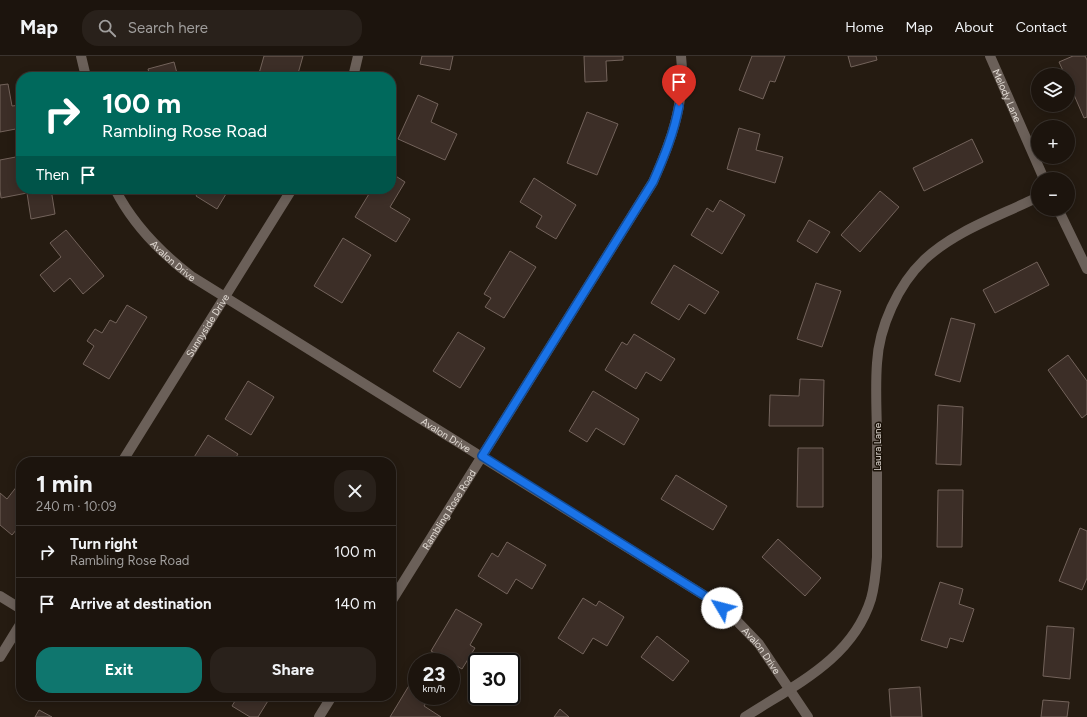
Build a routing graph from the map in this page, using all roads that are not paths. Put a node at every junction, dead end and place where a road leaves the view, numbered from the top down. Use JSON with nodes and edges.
{"nodes":[{"id":1,"x":82,"y":56,"type":"edge"},
{"id":2,"x":358,"y":56,"type":"edge"},
{"id":3,"x":681,"y":56,"type":"edge"},
{"id":4,"x":990,"y":56,"type":"edge"},
{"id":5,"x":85,"y":72,"type":"edge"},
{"id":6,"x":354,"y":72,"type":"edge"},
{"id":7,"x":1041,"y":172,"type":"edge"},
{"id":8,"x":118,"y":194,"type":"edge"},
{"id":9,"x":289,"y":194,"type":"edge"},
{"id":10,"x":1031,"y":200,"type":"edge"},
{"id":11,"x":1061,"y":216,"type":"edge"},
{"id":12,"x":1087,"y":269,"type":"edge"},
{"id":13,"x":225,"y":297,"type":"junction"},
{"id":14,"x":482,"y":456,"type":"junction"},
{"id":15,"x":125,"y":457,"type":"edge"},
{"id":16,"x":396,"y":594,"type":"edge"},
{"id":17,"x":0,"y":596,"type":"edge"},
{"id":18,"x":16,"y":605,"type":"edge"},
{"id":19,"x":16,"y":631,"type":"edge"},
{"id":20,"x":0,"y":657,"type":"edge"},
{"id":21,"x":790,"y":689,"type":"junction"},
{"id":22,"x":329,"y":701,"type":"edge"},
{"id":23,"x":319,"y":717,"type":"edge"},
{"id":24,"x":745,"y":717,"type":"edge"},
{"id":25,"x":808,"y":717,"type":"edge"}],
"edges":[{"from":1,"to":5,"type":"street"},
{"from":2,"to":6,"type":"street"},
{"from":3,"to":14,"type":"street","name":"Rambling Rose Road"},
{"from":4,"to":7,"type":"street","name":"Melody Lane"},
{"from":8,"to":13,"type":"street","name":"Avalon Drive"},
{"from":9,"to":13,"type":"street","name":"Sunnyside Drive"},
{"from":10,"to":21,"type":"street","name":"Laura Lane"},
{"from":11,"to":12,"type":"street"},
{"from":13,"to":14,"type":"street","name":"Avalon Drive"},
{"from":13,"to":15,"type":"street","name":"Sunnyside Drive"},
{"from":14,"to":16,"type":"street","name":"Rambling Rose Road"},
{"from":14,"to":21,"type":"street","name":"Avalon Drive"},
{"from":17,"to":18,"type":"street"},
{"from":19,"to":20,"type":"street"},
{"from":21,"to":24,"type":"street","name":"Laura Lane"},
{"from":21,"to":25,"type":"street","name":"Avalon Drive"},
{"from":22,"to":23,"type":"street"}]}
